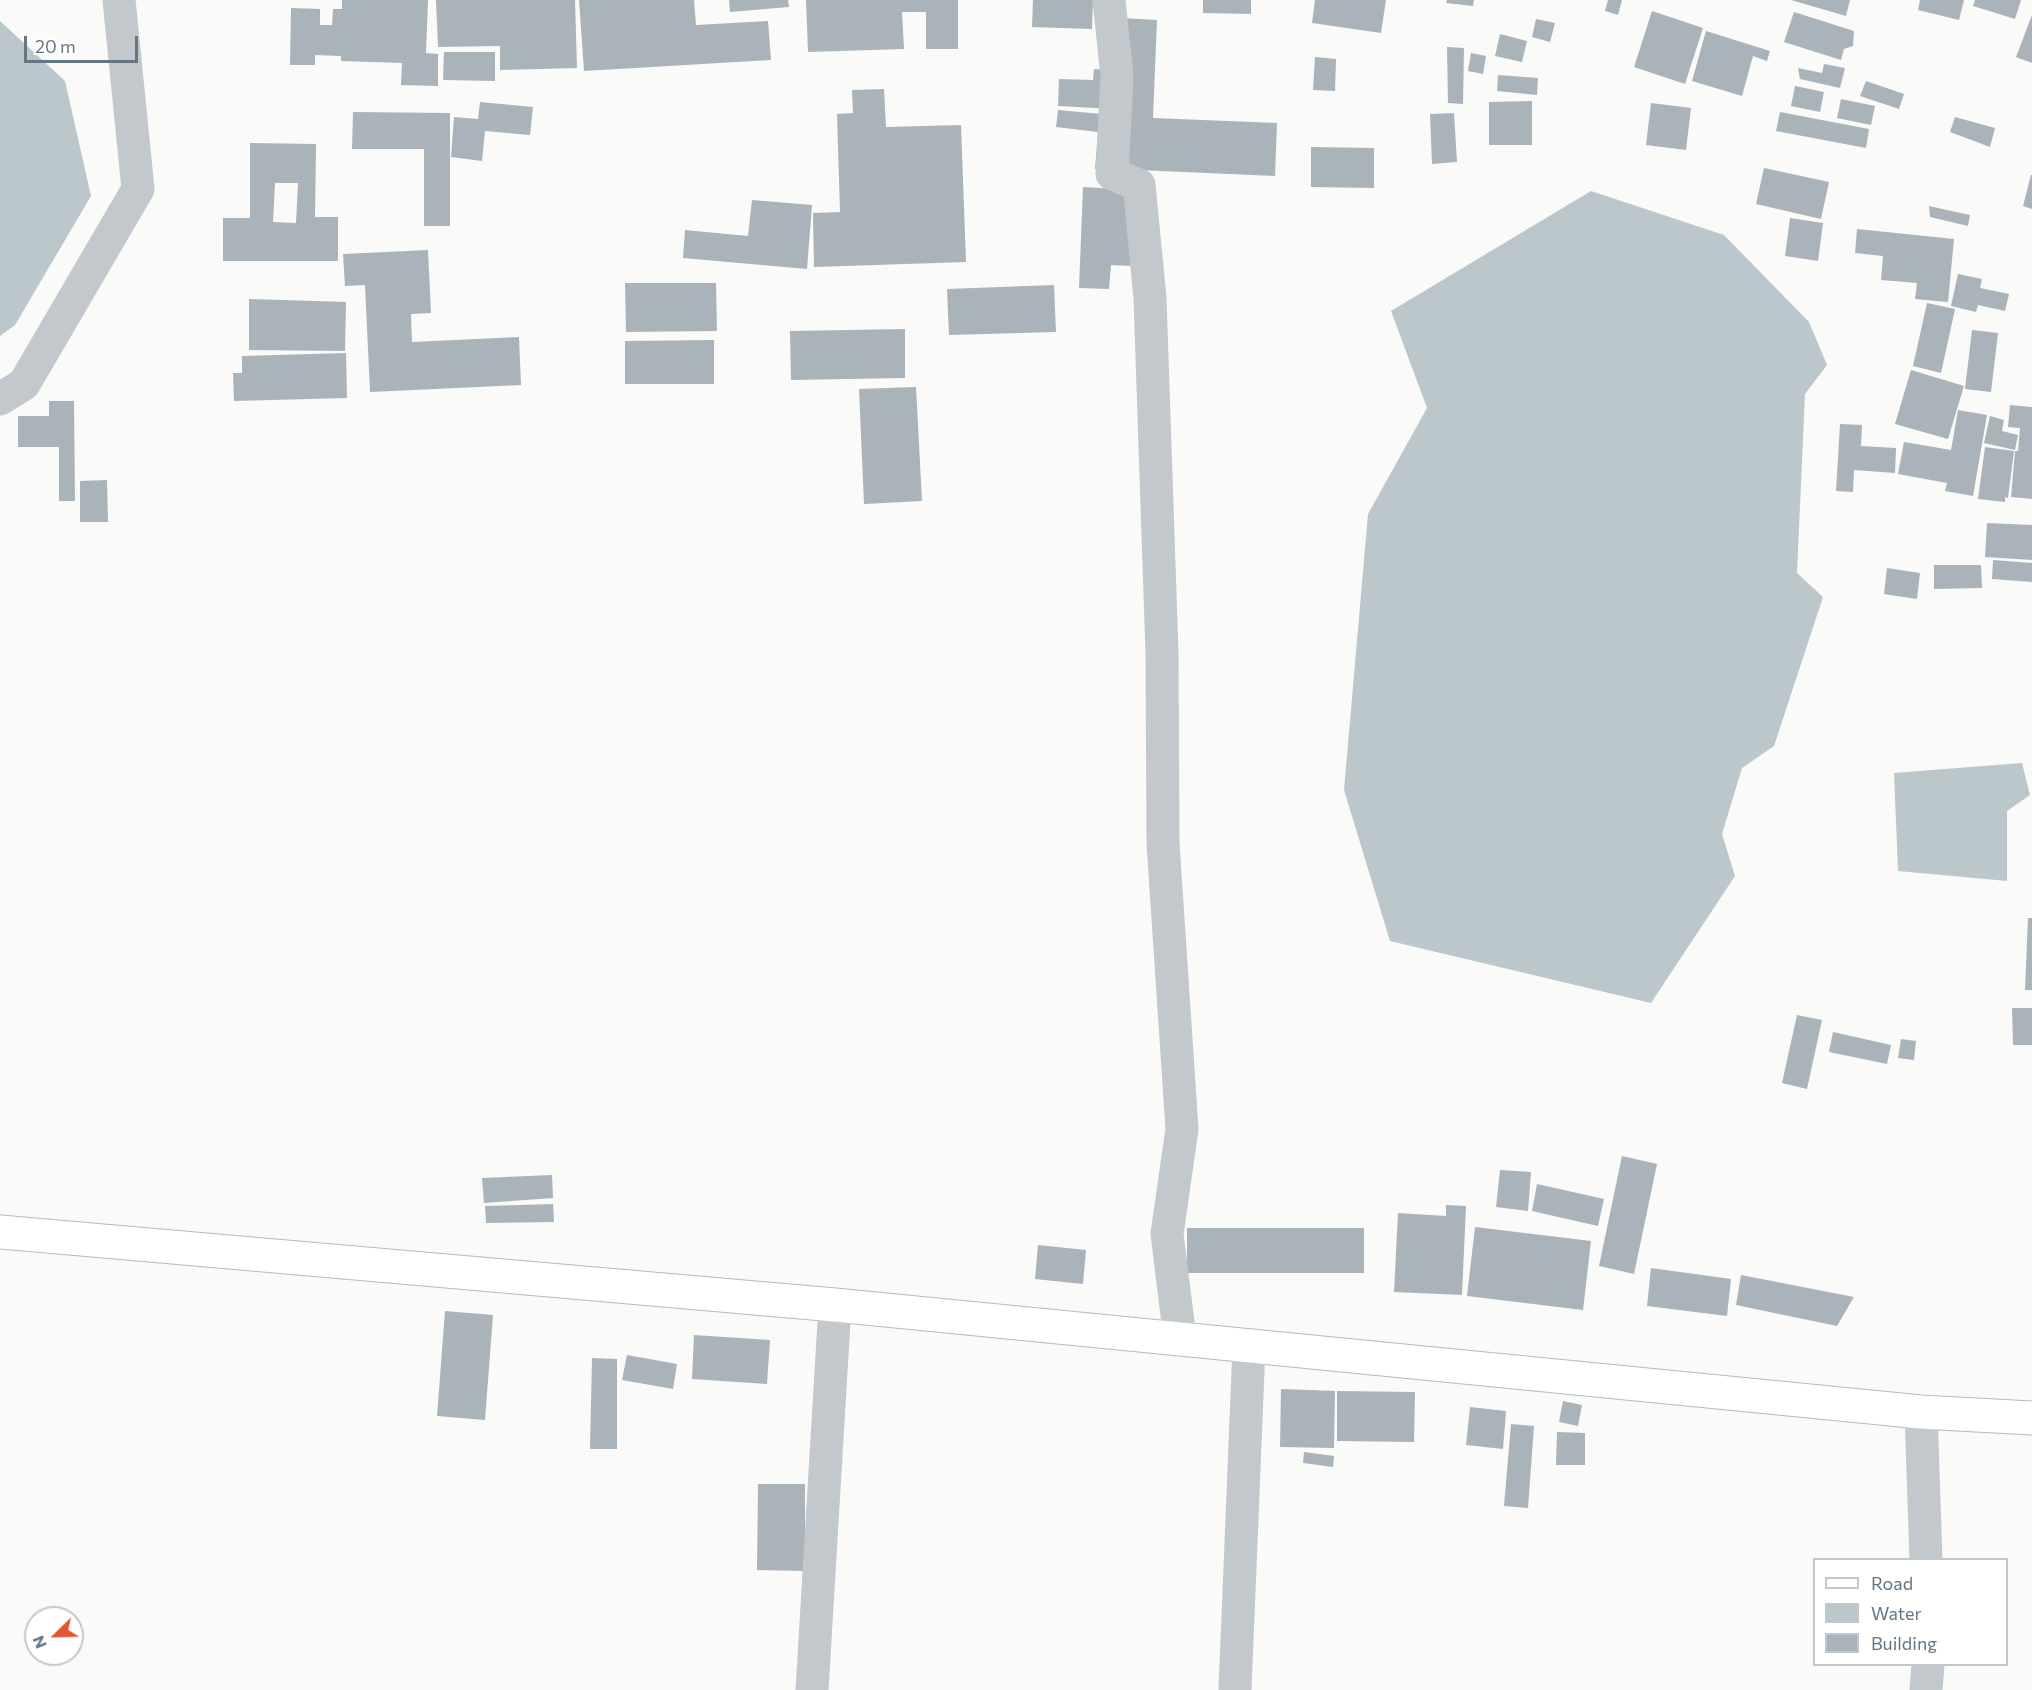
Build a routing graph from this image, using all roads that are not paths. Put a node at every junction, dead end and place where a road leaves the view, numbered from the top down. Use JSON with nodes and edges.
{"nodes":[{"id":1,"x":119,"y":0,"type":"edge"},
{"id":2,"x":1109,"y":0,"type":"edge"},
{"id":3,"x":0,"y":399,"type":"edge"},
{"id":4,"x":0,"y":1232,"type":"edge"},
{"id":5,"x":835,"y":1305,"type":"junction"},
{"id":6,"x":1179,"y":1339,"type":"junction"},
{"id":7,"x":1249,"y":1346,"type":"junction"},
{"id":8,"x":1921,"y":1412,"type":"junction"},
{"id":9,"x":2032,"y":1418,"type":"edge"},
{"id":10,"x":1926,"y":1558,"type":"edge"},
{"id":11,"x":1928,"y":1666,"type":"edge"},
{"id":12,"x":812,"y":1690,"type":"edge"},
{"id":13,"x":1235,"y":1690,"type":"edge"},
{"id":14,"x":1926,"y":1690,"type":"edge"}],
"edges":[{"from":1,"to":3,"type":"street"},
{"from":2,"to":6,"type":"street"},
{"from":4,"to":5,"type":"main road"},
{"from":5,"to":6,"type":"main road"},
{"from":5,"to":12,"type":"street"},
{"from":6,"to":7,"type":"main road"},
{"from":7,"to":8,"type":"main road"},
{"from":7,"to":13,"type":"street"},
{"from":8,"to":9,"type":"main road"},
{"from":8,"to":10,"type":"street"},
{"from":11,"to":14,"type":"street"}]}
